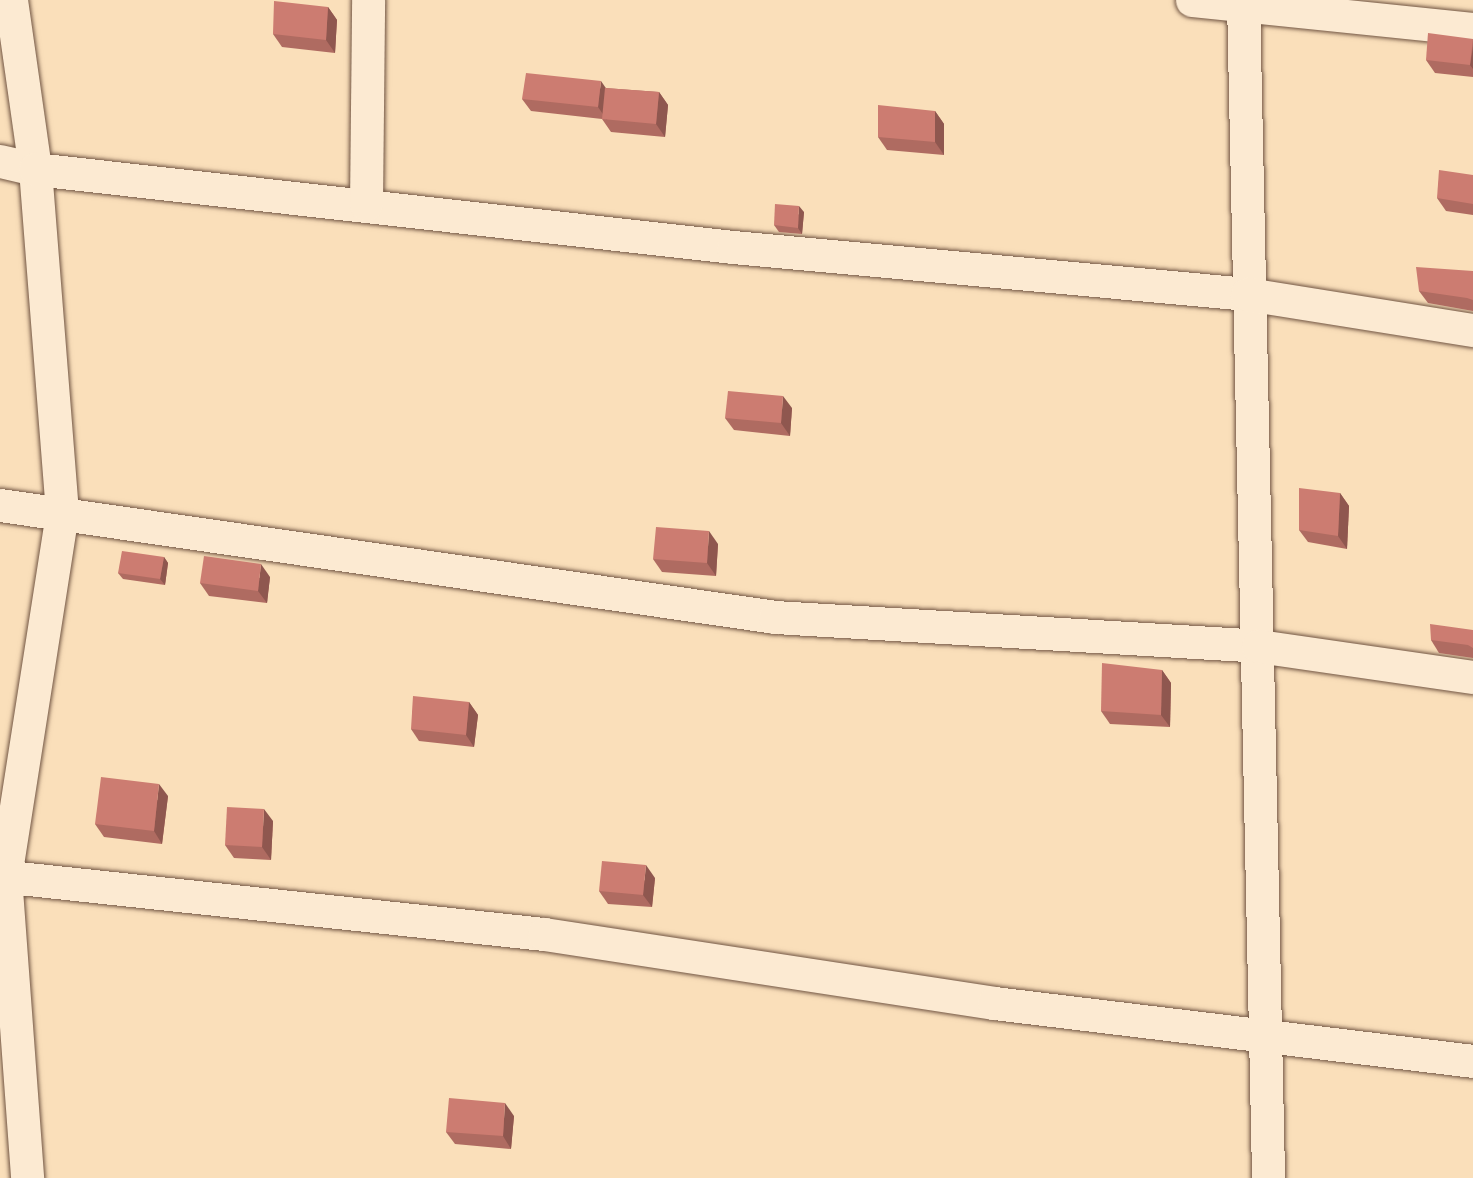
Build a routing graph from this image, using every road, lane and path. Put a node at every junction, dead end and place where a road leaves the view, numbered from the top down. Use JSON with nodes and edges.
{"nodes":[{"id":1,"x":11,"y":0,"type":"edge"},
{"id":2,"x":368,"y":0,"type":"edge"},
{"id":3,"x":1192,"y":0,"type":"edge"},
{"id":4,"x":1243,"y":3,"type":"edge"},
{"id":5,"x":1473,"y":29,"type":"edge"},
{"id":6,"x":0,"y":161,"type":"edge"},
{"id":7,"x":35,"y":169,"type":"junction"},
{"id":8,"x":366,"y":204,"type":"junction"},
{"id":9,"x":1247,"y":294,"type":"junction"},
{"id":10,"x":1473,"y":330,"type":"edge"},
{"id":11,"x":0,"y":505,"type":"edge"},
{"id":12,"x":62,"y":513,"type":"junction"},
{"id":13,"x":1258,"y":646,"type":"junction"},
{"id":14,"x":1473,"y":677,"type":"edge"},
{"id":15,"x":2,"y":876,"type":"edge"},
{"id":16,"x":1263,"y":1035,"type":"junction"},
{"id":17,"x":1473,"y":1061,"type":"edge"},
{"id":18,"x":27,"y":1178,"type":"edge"},
{"id":19,"x":1268,"y":1178,"type":"edge"}],
"edges":[{"from":1,"to":7,"type":"street"},
{"from":2,"to":8,"type":"street"},
{"from":3,"to":4,"type":"street"},
{"from":4,"to":5,"type":"street"},
{"from":4,"to":9,"type":"street"},
{"from":6,"to":7,"type":"street"},
{"from":7,"to":8,"type":"street"},
{"from":7,"to":12,"type":"street"},
{"from":8,"to":9,"type":"street"},
{"from":9,"to":10,"type":"street"},
{"from":9,"to":13,"type":"street"},
{"from":11,"to":12,"type":"street"},
{"from":12,"to":13,"type":"street"},
{"from":12,"to":15,"type":"street"},
{"from":13,"to":14,"type":"street"},
{"from":13,"to":16,"type":"street"},
{"from":15,"to":16,"type":"street"},
{"from":15,"to":18,"type":"street"},
{"from":16,"to":17,"type":"street"},
{"from":16,"to":19,"type":"street"}]}
